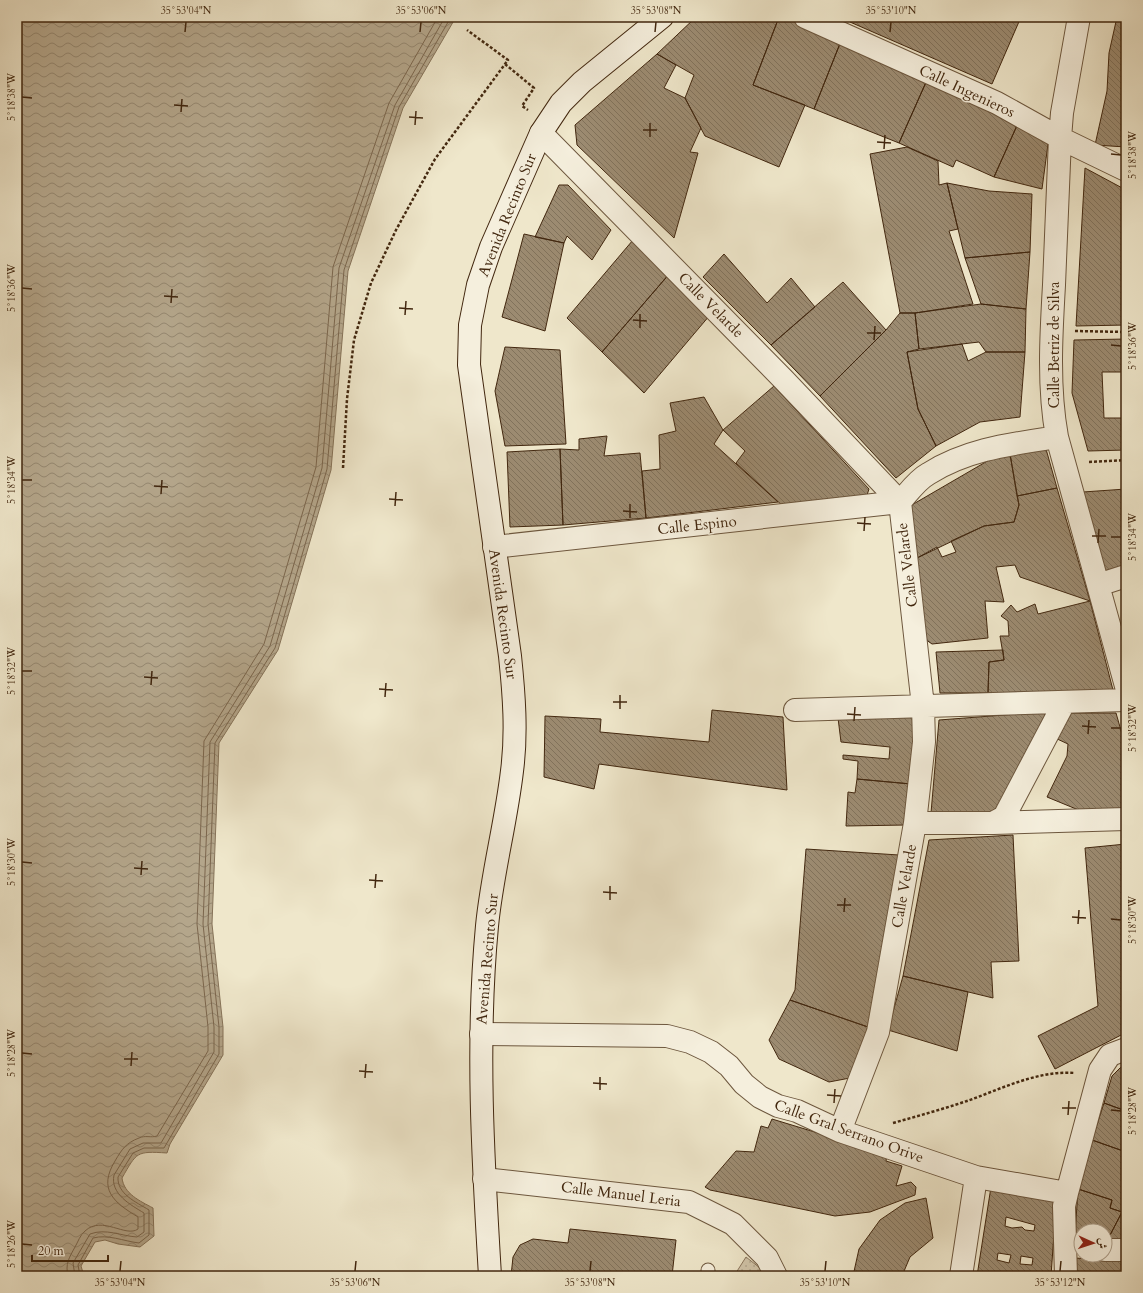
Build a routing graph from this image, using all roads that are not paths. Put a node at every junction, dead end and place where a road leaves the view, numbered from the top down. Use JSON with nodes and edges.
{"nodes":[{"id":1,"x":662,"y":17,"type":"edge"},
{"id":2,"x":805,"y":17,"type":"edge"},
{"id":3,"x":1079,"y":17,"type":"edge"},
{"id":4,"x":541,"y":133,"type":"junction"},
{"id":5,"x":1060,"y":138,"type":"junction"},
{"id":6,"x":1126,"y":170,"type":"edge"},
{"id":7,"x":1057,"y":437,"type":"junction"},
{"id":8,"x":900,"y":502,"type":"junction"},
{"id":9,"x":494,"y":548,"type":"junction"},
{"id":10,"x":1126,"y":576,"type":"edge"},
{"id":11,"x":1098,"y":585,"type":"junction"},
{"id":12,"x":1126,"y":686,"type":"edge"},
{"id":13,"x":1126,"y":700,"type":"edge"},
{"id":14,"x":1064,"y":703,"type":"junction"},
{"id":15,"x":923,"y":706,"type":"junction"},
{"id":16,"x":795,"y":710,"type":"dead end"},
{"id":17,"x":1126,"y":819,"type":"edge"},
{"id":18,"x":915,"y":823,"type":"junction"},
{"id":19,"x":993,"y":824,"type":"junction"},
{"id":20,"x":481,"y":1034,"type":"junction"},
{"id":21,"x":1126,"y":1049,"type":"edge"},
{"id":22,"x":840,"y":1131,"type":"junction"},
{"id":23,"x":976,"y":1177,"type":"junction"},
{"id":24,"x":484,"y":1178,"type":"junction"},
{"id":25,"x":1067,"y":1193,"type":"junction"},
{"id":26,"x":1073,"y":1249,"type":"edge"},
{"id":27,"x":1113,"y":1250,"type":"edge"},
{"id":28,"x":1126,"y":1250,"type":"edge"},
{"id":29,"x":490,"y":1276,"type":"edge"},
{"id":30,"x":776,"y":1276,"type":"edge"},
{"id":31,"x":961,"y":1276,"type":"edge"},
{"id":32,"x":1066,"y":1276,"type":"edge"}],
"edges":[{"from":1,"to":4,"type":"street","name":"Avenida Recinto Sur"},
{"from":2,"to":5,"type":"street","name":"Calle Ingenieros"},
{"from":3,"to":5,"type":"street","name":"Calle Betriz de Silva"},
{"from":4,"to":8,"type":"street","name":"Calle Velarde"},
{"from":4,"to":9,"type":"street","name":"Avenida Recinto Sur"},
{"from":5,"to":6,"type":"street","name":"Calle Ingenieros"},
{"from":5,"to":7,"type":"street","name":"Calle Betriz de Silva"},
{"from":7,"to":8,"type":"street"},
{"from":7,"to":11,"type":"street","name":"Calle Betriz de Silva"},
{"from":8,"to":9,"type":"street","name":"Calle Espino"},
{"from":8,"to":15,"type":"street","name":"Calle Velarde"},
{"from":9,"to":20,"type":"street","name":"Avenida Recinto Sur"},
{"from":10,"to":11,"type":"street"},
{"from":11,"to":12,"type":"street","name":"Calle Betriz de Silva"},
{"from":13,"to":14,"type":"street"},
{"from":14,"to":15,"type":"street"},
{"from":14,"to":19,"type":"street"},
{"from":15,"to":16,"type":"street"},
{"from":15,"to":18,"type":"street","name":"Calle Velarde"},
{"from":17,"to":19,"type":"street"},
{"from":18,"to":19,"type":"street"},
{"from":18,"to":22,"type":"street","name":"Calle Velarde"},
{"from":20,"to":22,"type":"street","name":"Calle Gral Serrano Orive"},
{"from":20,"to":24,"type":"street","name":"Avenida Recinto Sur"},
{"from":21,"to":25,"type":"street"},
{"from":22,"to":23,"type":"street","name":"Calle Gral Serrano Orive"},
{"from":23,"to":25,"type":"street","name":"Calle Gral Serrano Orive"},
{"from":23,"to":31,"type":"street"},
{"from":24,"to":29,"type":"street","name":"Avenida Recinto Sur"},
{"from":24,"to":30,"type":"street","name":"Calle Manuel Leria"},
{"from":25,"to":26,"type":"street"},
{"from":26,"to":32,"type":"street"},
{"from":27,"to":28,"type":"street"}]}
